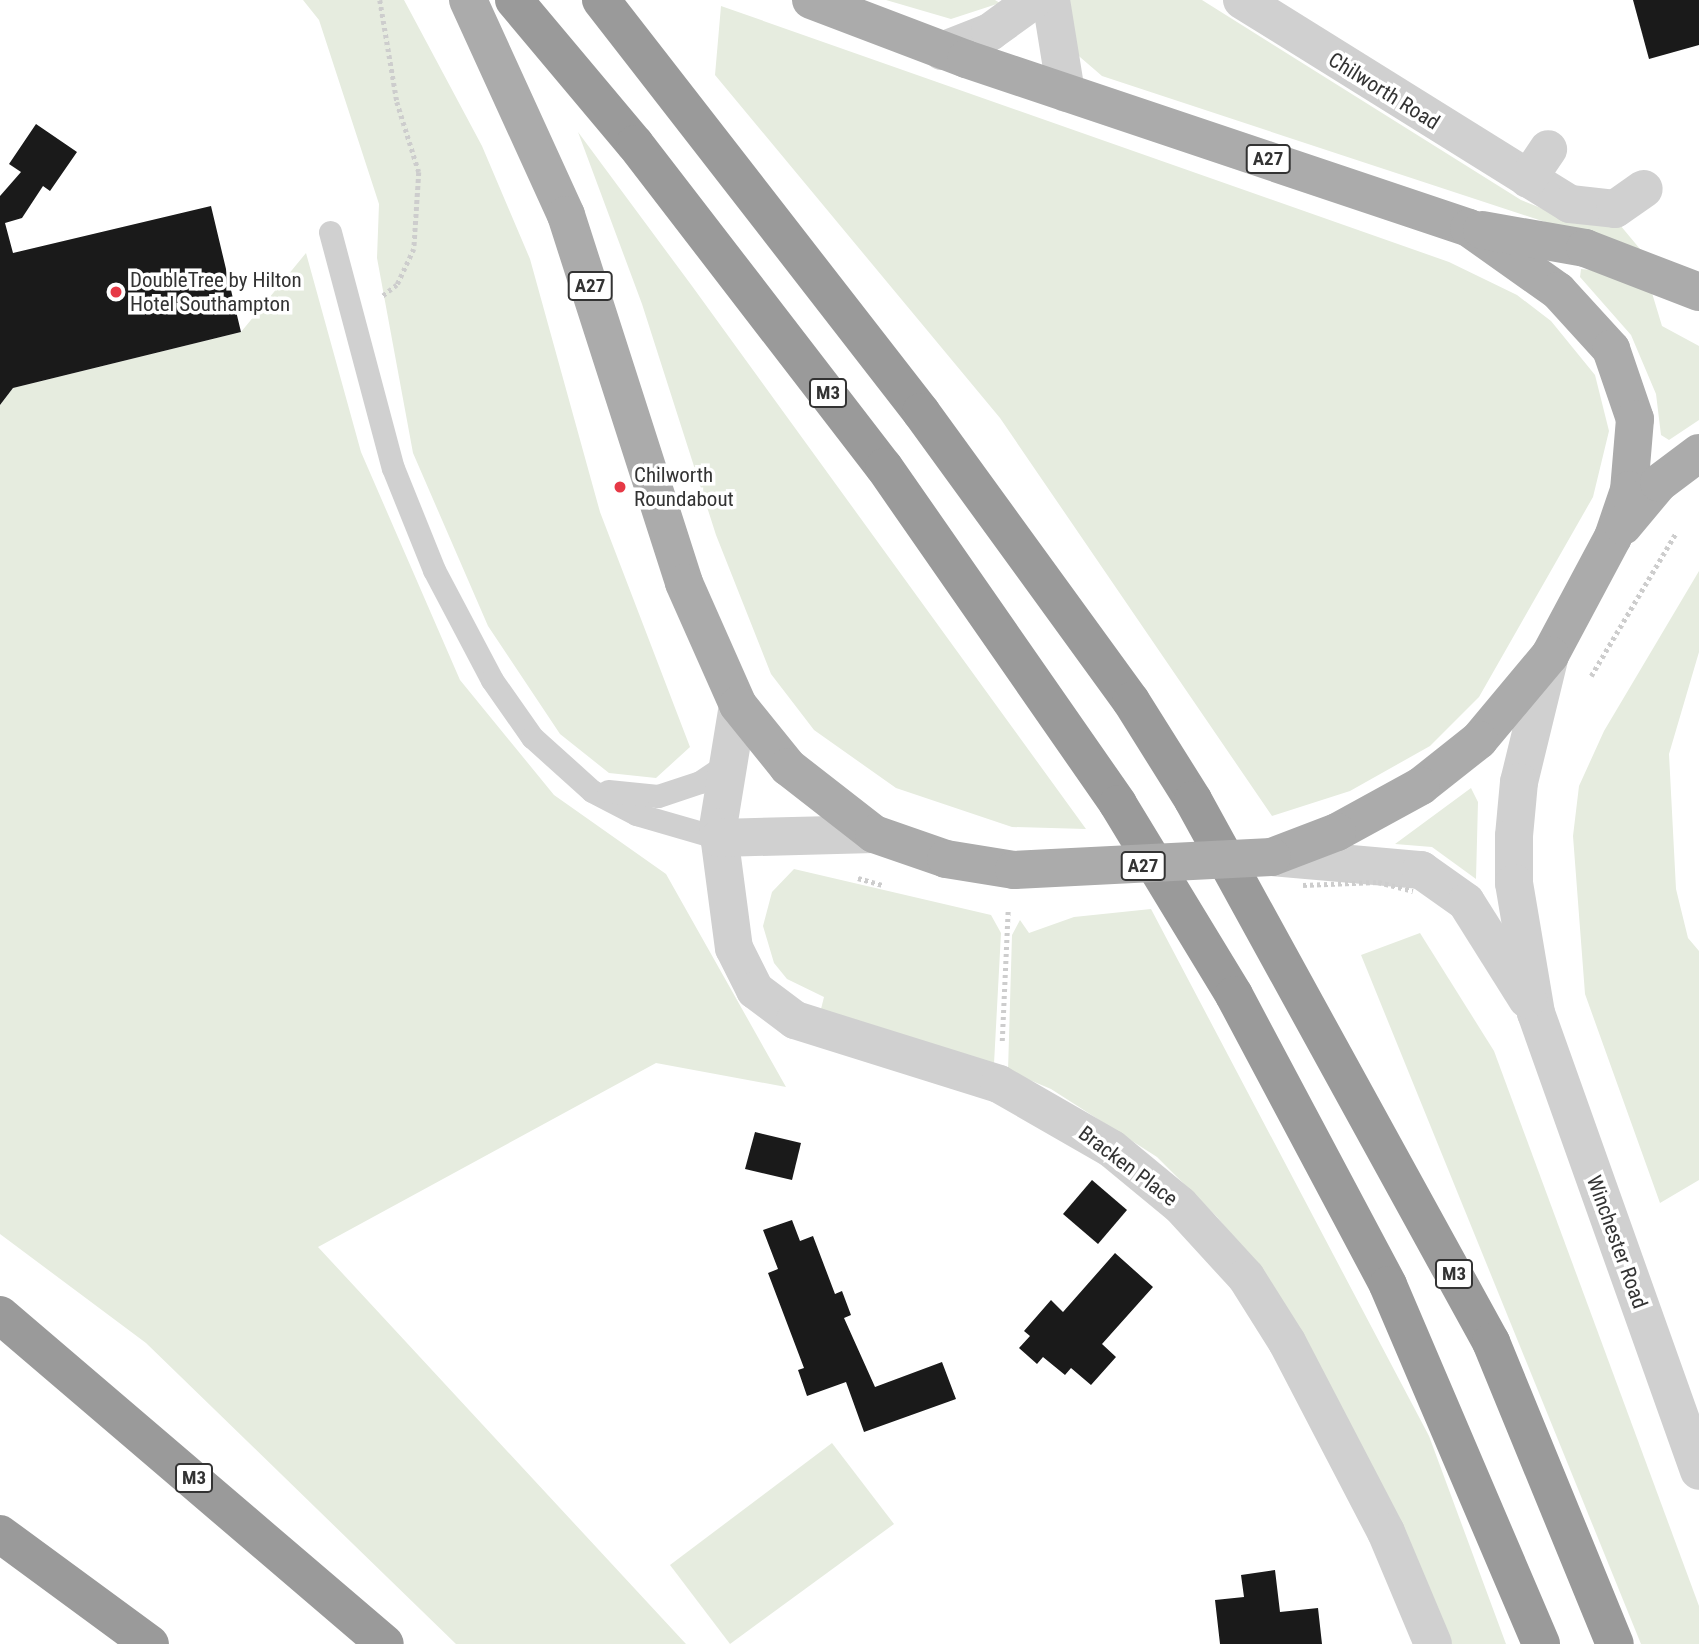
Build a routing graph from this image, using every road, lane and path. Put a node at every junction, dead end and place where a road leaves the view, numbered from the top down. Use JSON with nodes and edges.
{"nodes":[{"id":1,"x":380,"y":0,"type":"edge"},
{"id":2,"x":468,"y":0,"type":"edge"},
{"id":3,"x":514,"y":0,"type":"edge"},
{"id":4,"x":601,"y":0,"type":"edge"},
{"id":5,"x":811,"y":0,"type":"edge"},
{"id":6,"x":1034,"y":0,"type":"edge"},
{"id":7,"x":1051,"y":0,"type":"edge"},
{"id":8,"x":1242,"y":0,"type":"edge"},
{"id":9,"x":942,"y":51,"type":"junction"},
{"id":10,"x":1066,"y":93,"type":"junction"},
{"id":11,"x":1644,"y":189,"type":"dead end"},
{"id":12,"x":1469,"y":228,"type":"junction"},
{"id":13,"x":330,"y":232,"type":"dead end"},
{"id":14,"x":1699,"y":292,"type":"edge"},
{"id":15,"x":351,"y":319,"type":"junction"},
{"id":16,"x":1699,"y":453,"type":"edge"},
{"id":17,"x":1679,"y":528,"type":"dead end"},
{"id":18,"x":1613,"y":537,"type":"junction"},
{"id":19,"x":1550,"y":655,"type":"junction"},
{"id":20,"x":1588,"y":680,"type":"dead end"},
{"id":21,"x":738,"y":705,"type":"junction"},
{"id":22,"x":725,"y":765,"type":"junction"},
{"id":23,"x":570,"y":773,"type":"junction"},
{"id":24,"x":874,"y":834,"type":"junction"},
{"id":25,"x":719,"y":838,"type":"junction"},
{"id":26,"x":1272,"y":858,"type":"junction"},
{"id":27,"x":1009,"y":909,"type":"dead end"},
{"id":28,"x":1536,"y":1013,"type":"junction"},
{"id":29,"x":999,"y":1084,"type":"junction"},
{"id":30,"x":0,"y":1315,"type":"edge"},
{"id":31,"x":1699,"y":1471,"type":"edge"},
{"id":32,"x":0,"y":1534,"type":"edge"},
{"id":33,"x":150,"y":1644,"type":"edge"},
{"id":34,"x":385,"y":1644,"type":"edge"},
{"id":35,"x":1433,"y":1644,"type":"edge"},
{"id":36,"x":1541,"y":1644,"type":"edge"},
{"id":37,"x":1615,"y":1644,"type":"edge"}],
"edges":[{"from":1,"to":15,"type":"path"},
{"from":2,"to":21,"type":"main road","number":"A27"},
{"from":3,"to":36,"type":"highway","number":"M3"},
{"from":4,"to":37,"type":"highway","number":"M3"},
{"from":5,"to":9,"type":"main road","number":"A27"},
{"from":6,"to":9,"type":"street"},
{"from":7,"to":10,"type":"street"},
{"from":8,"to":11,"type":"street","name":"Chilworth Road"},
{"from":9,"to":10,"type":"main road","number":"A27"},
{"from":10,"to":12,"type":"main road","number":"A27"},
{"from":12,"to":14,"type":"main road","number":"A27"},
{"from":12,"to":18,"type":"main road","number":"A27"},
{"from":13,"to":15,"type":"lane"},
{"from":15,"to":23,"type":"lane"},
{"from":16,"to":18,"type":"main road","number":"A27"},
{"from":17,"to":20,"type":"path"},
{"from":18,"to":19,"type":"main road","number":"A27"},
{"from":19,"to":26,"type":"main road","number":"A27"},
{"from":19,"to":28,"type":"street","name":"Winchester Road"},
{"from":21,"to":22,"type":"street","name":"Bracken Place"},
{"from":21,"to":24,"type":"main road","number":"A27"},
{"from":22,"to":23,"type":"lane"},
{"from":22,"to":25,"type":"street","name":"Bracken Place"},
{"from":23,"to":25,"type":"lane"},
{"from":24,"to":25,"type":"street"},
{"from":24,"to":26,"type":"main road","number":"A27","bridge":true},
{"from":25,"to":29,"type":"street","name":"Bracken Place"},
{"from":26,"to":28,"type":"street","name":"Winchester Road"},
{"from":27,"to":29,"type":"path"},
{"from":28,"to":31,"type":"street","name":"Winchester Road"},
{"from":29,"to":35,"type":"street","name":"Bracken Place"},
{"from":30,"to":34,"type":"highway","number":"M3"},
{"from":32,"to":33,"type":"highway"}]}
